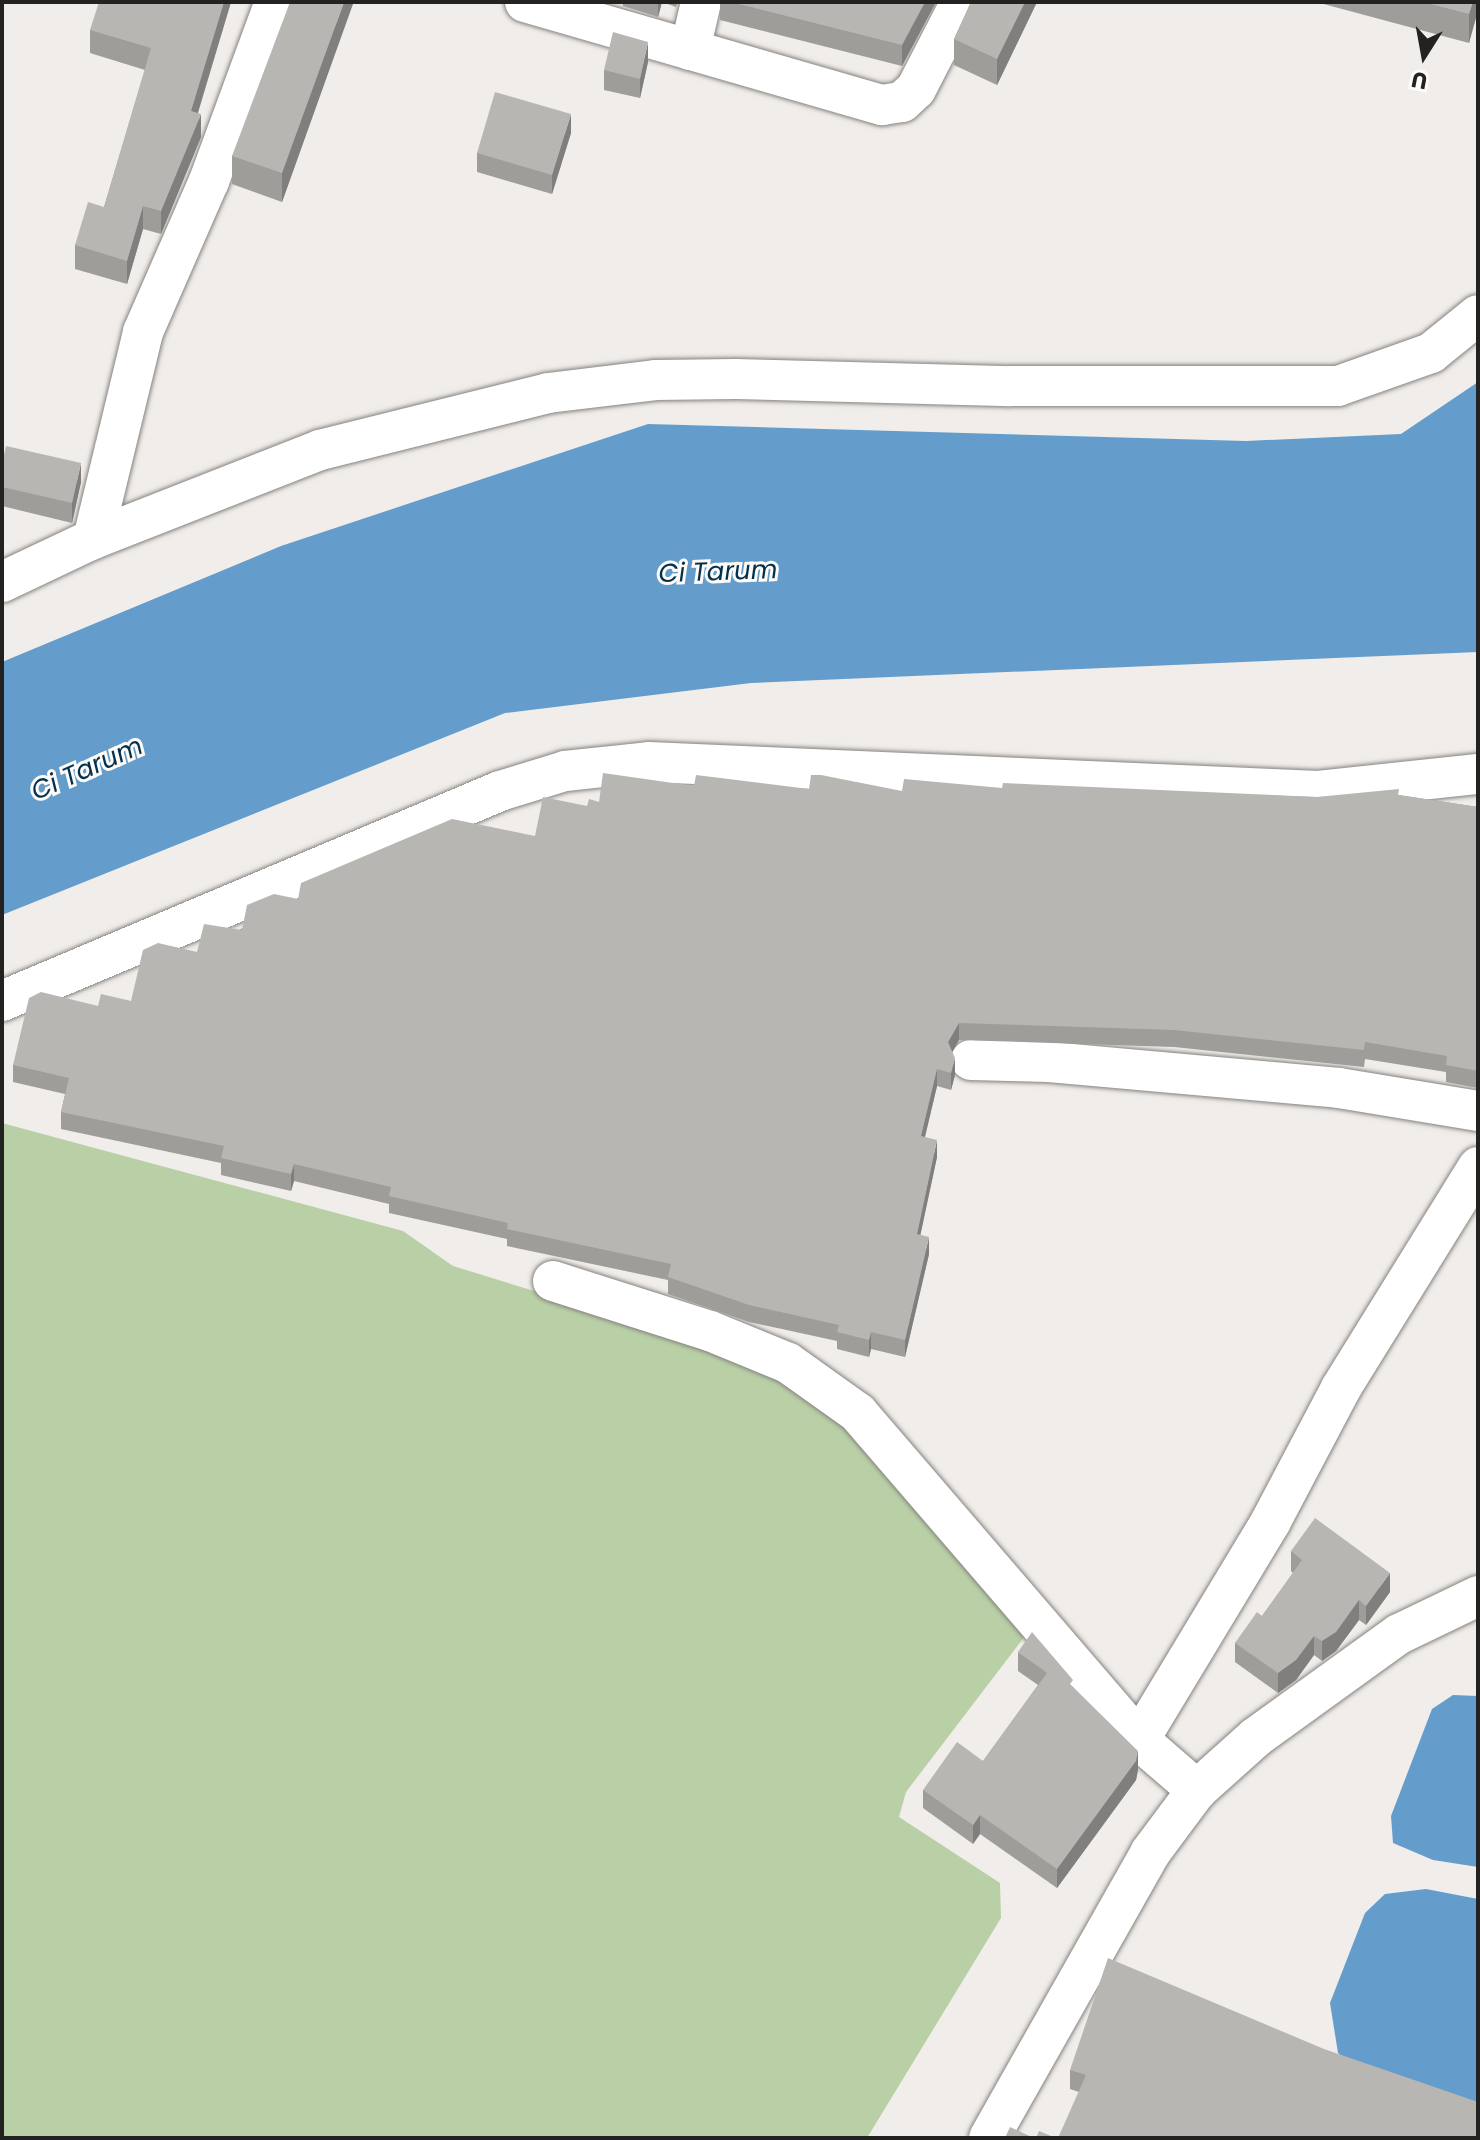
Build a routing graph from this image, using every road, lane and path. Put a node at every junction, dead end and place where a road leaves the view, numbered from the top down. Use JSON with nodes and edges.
{"nodes":[{"id":1,"x":275,"y":2,"type":"edge"},
{"id":2,"x":525,"y":2,"type":"edge"},
{"id":3,"x":701,"y":2,"type":"edge"},
{"id":4,"x":961,"y":2,"type":"edge"},
{"id":5,"x":690,"y":50,"type":"junction"},
{"id":6,"x":1478,"y":315,"type":"edge"},
{"id":7,"x":93,"y":539,"type":"junction"},
{"id":8,"x":2,"y":582,"type":"edge"},
{"id":9,"x":1478,"y":774,"type":"edge"},
{"id":10,"x":2,"y":1001,"type":"edge"},
{"id":11,"x":971,"y":1060,"type":"dead end"},
{"id":12,"x":1478,"y":1111,"type":"edge"},
{"id":13,"x":1478,"y":1167,"type":"edge"},
{"id":14,"x":553,"y":1281,"type":"dead end"},
{"id":15,"x":1478,"y":1596,"type":"edge"},
{"id":16,"x":1144,"y":1745,"type":"junction"},
{"id":17,"x":1188,"y":1782,"type":"junction"},
{"id":18,"x":989,"y":2138,"type":"edge"}],
"edges":[{"from":1,"to":7,"type":"street"},
{"from":2,"to":5,"type":"street"},
{"from":3,"to":5,"type":"street"},
{"from":4,"to":5,"type":"street"},
{"from":6,"to":7,"type":"street"},
{"from":7,"to":8,"type":"street"},
{"from":9,"to":10,"type":"street"},
{"from":11,"to":12,"type":"street"},
{"from":13,"to":16,"type":"street"},
{"from":14,"to":16,"type":"street"},
{"from":15,"to":17,"type":"street"},
{"from":16,"to":17,"type":"street"},
{"from":17,"to":18,"type":"street"}]}
